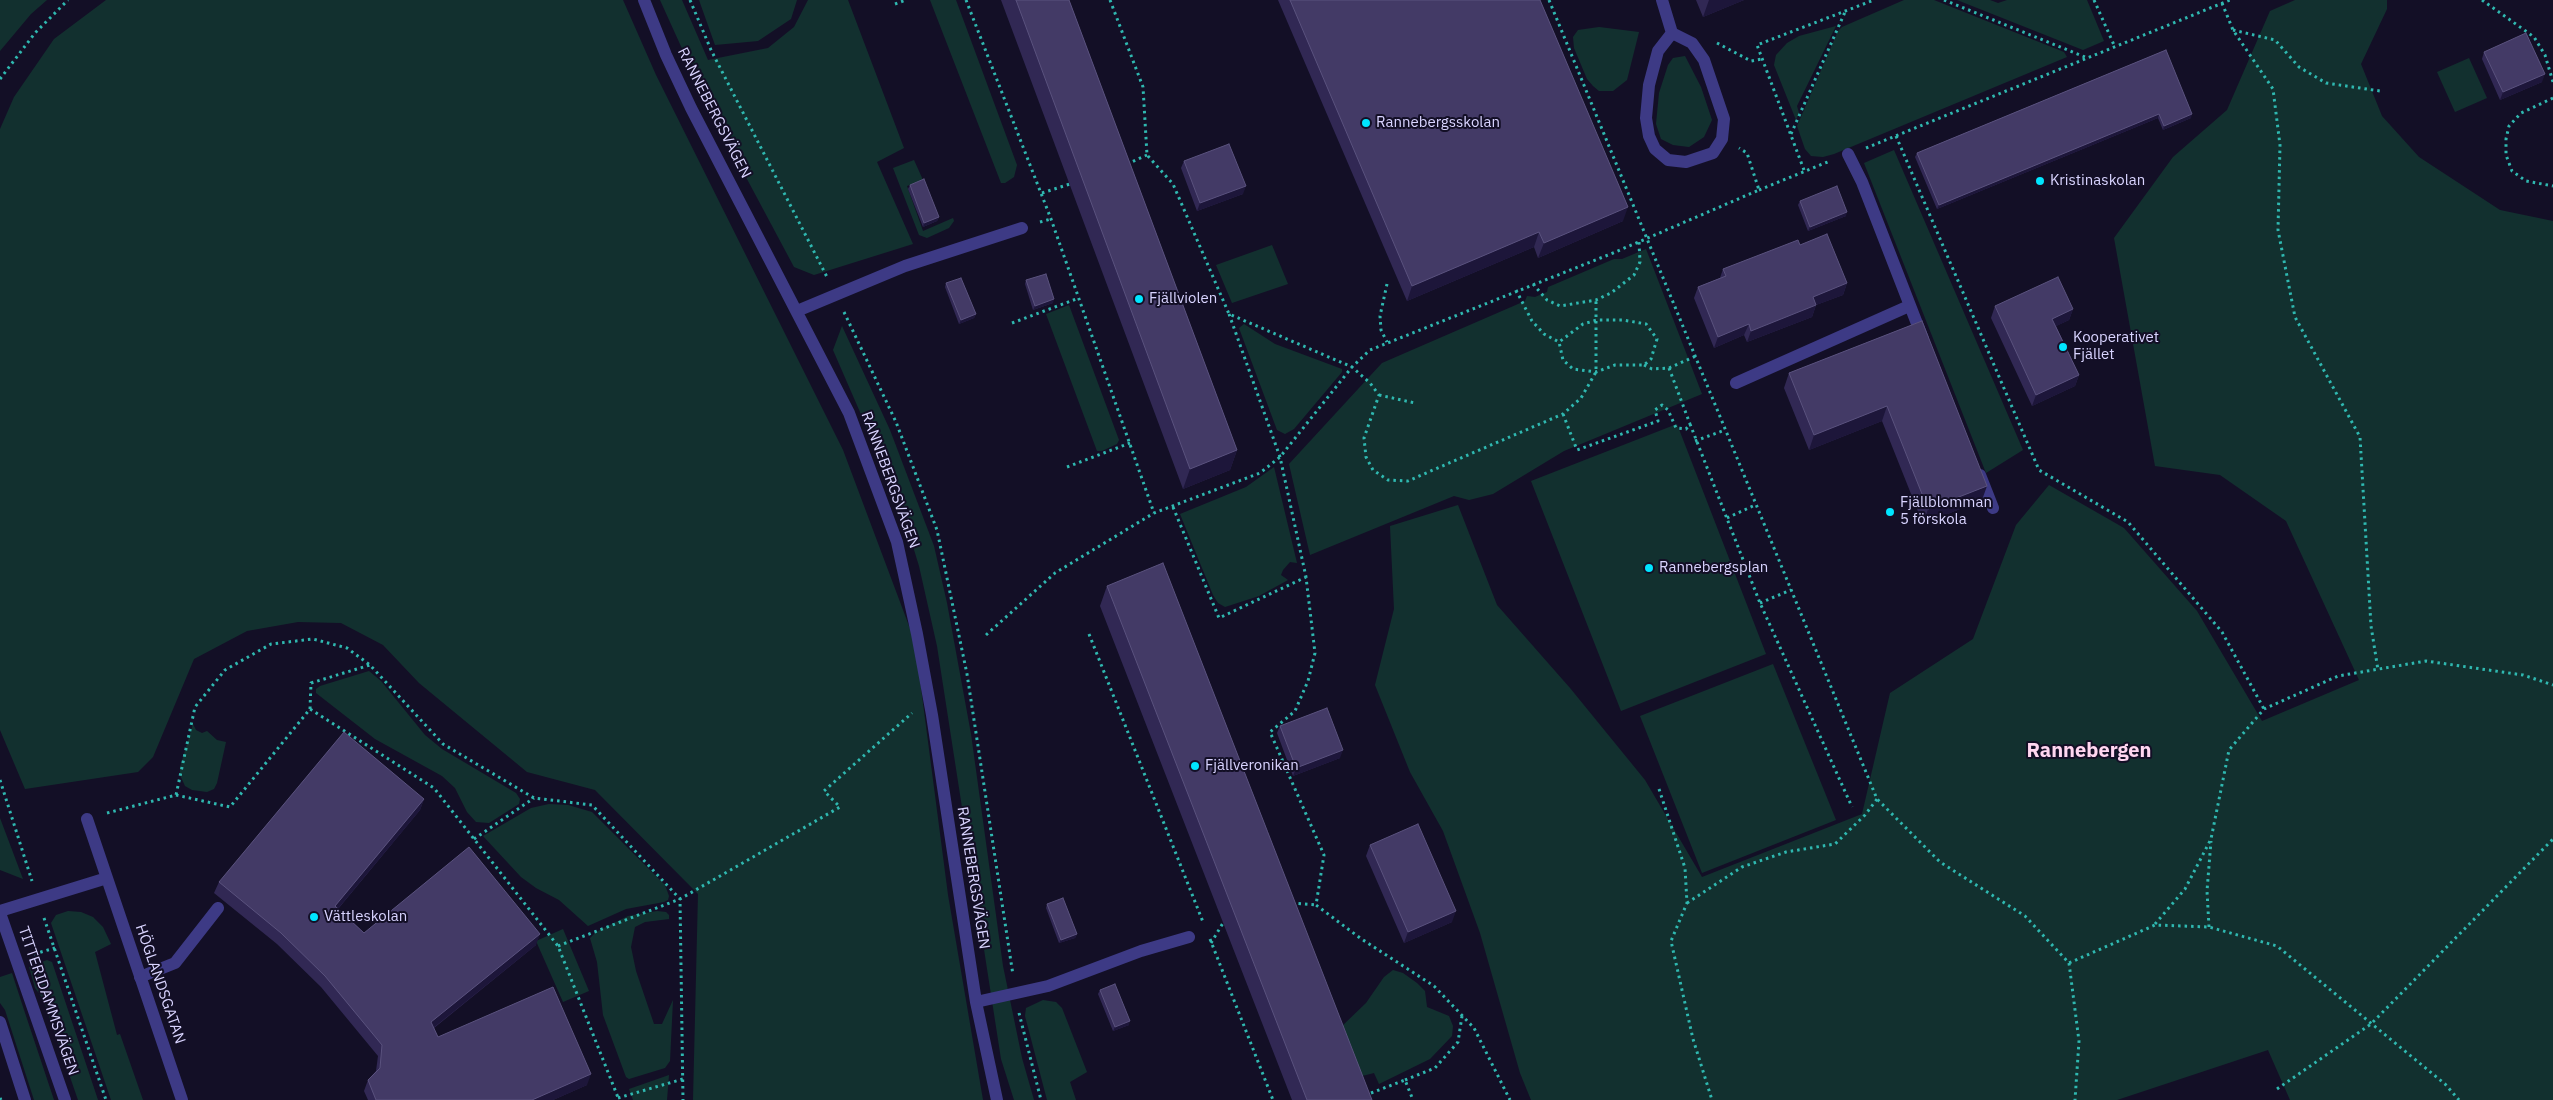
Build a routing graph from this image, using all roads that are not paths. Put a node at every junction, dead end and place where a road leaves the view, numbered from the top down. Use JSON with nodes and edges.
{"nodes":[{"id":1,"x":644,"y":0,"type":"edge"},
{"id":2,"x":1662,"y":0,"type":"edge"},
{"id":3,"x":1672,"y":33,"type":"junction"},
{"id":4,"x":1848,"y":154,"type":"road end"},
{"id":5,"x":1022,"y":228,"type":"dead end"},
{"id":6,"x":1909,"y":306,"type":"junction"},
{"id":7,"x":797,"y":311,"type":"junction"},
{"id":8,"x":1928,"y":352,"type":"edge"},
{"id":9,"x":1736,"y":383,"type":"dead end"},
{"id":10,"x":1974,"y":462,"type":"edge"},
{"id":11,"x":1994,"y":508,"type":"dead end"},
{"id":12,"x":87,"y":819,"type":"road end"},
{"id":13,"x":107,"y":878,"type":"junction"},
{"id":14,"x":218,"y":908,"type":"dead end"},
{"id":15,"x":0,"y":912,"type":"edge"},
{"id":16,"x":1189,"y":937,"type":"dead end"},
{"id":17,"x":140,"y":977,"type":"junction"},
{"id":18,"x":976,"y":1002,"type":"junction"},
{"id":19,"x":0,"y":1022,"type":"edge"},
{"id":20,"x":25,"y":1100,"type":"edge"},
{"id":21,"x":65,"y":1100,"type":"edge"},
{"id":22,"x":182,"y":1100,"type":"edge"},
{"id":23,"x":997,"y":1100,"type":"edge"}],
"edges":[{"from":1,"to":7,"type":"street","name":"RANNEBERGSVÄGEN"},
{"from":2,"to":3,"type":"street"},
{"from":3,"to":3,"type":"street"},
{"from":4,"to":6,"type":"street"},
{"from":5,"to":7,"type":"street"},
{"from":6,"to":8,"type":"street"},
{"from":6,"to":9,"type":"street"},
{"from":7,"to":18,"type":"street","name":"RANNEBERGSVÄGEN"},
{"from":10,"to":11,"type":"street"},
{"from":12,"to":13,"type":"street","name":"HÖGLANDSGATAN"},
{"from":13,"to":15,"type":"street"},
{"from":13,"to":17,"type":"street","name":"HÖGLANDSGATAN"},
{"from":14,"to":17,"type":"street"},
{"from":15,"to":21,"type":"street","name":"TITTERIDAMMSVÄGEN"},
{"from":16,"to":18,"type":"street"},
{"from":17,"to":22,"type":"street","name":"HÖGLANDSGATAN"},
{"from":18,"to":23,"type":"street","name":"RANNEBERGSVÄGEN"},
{"from":19,"to":20,"type":"street"}]}
